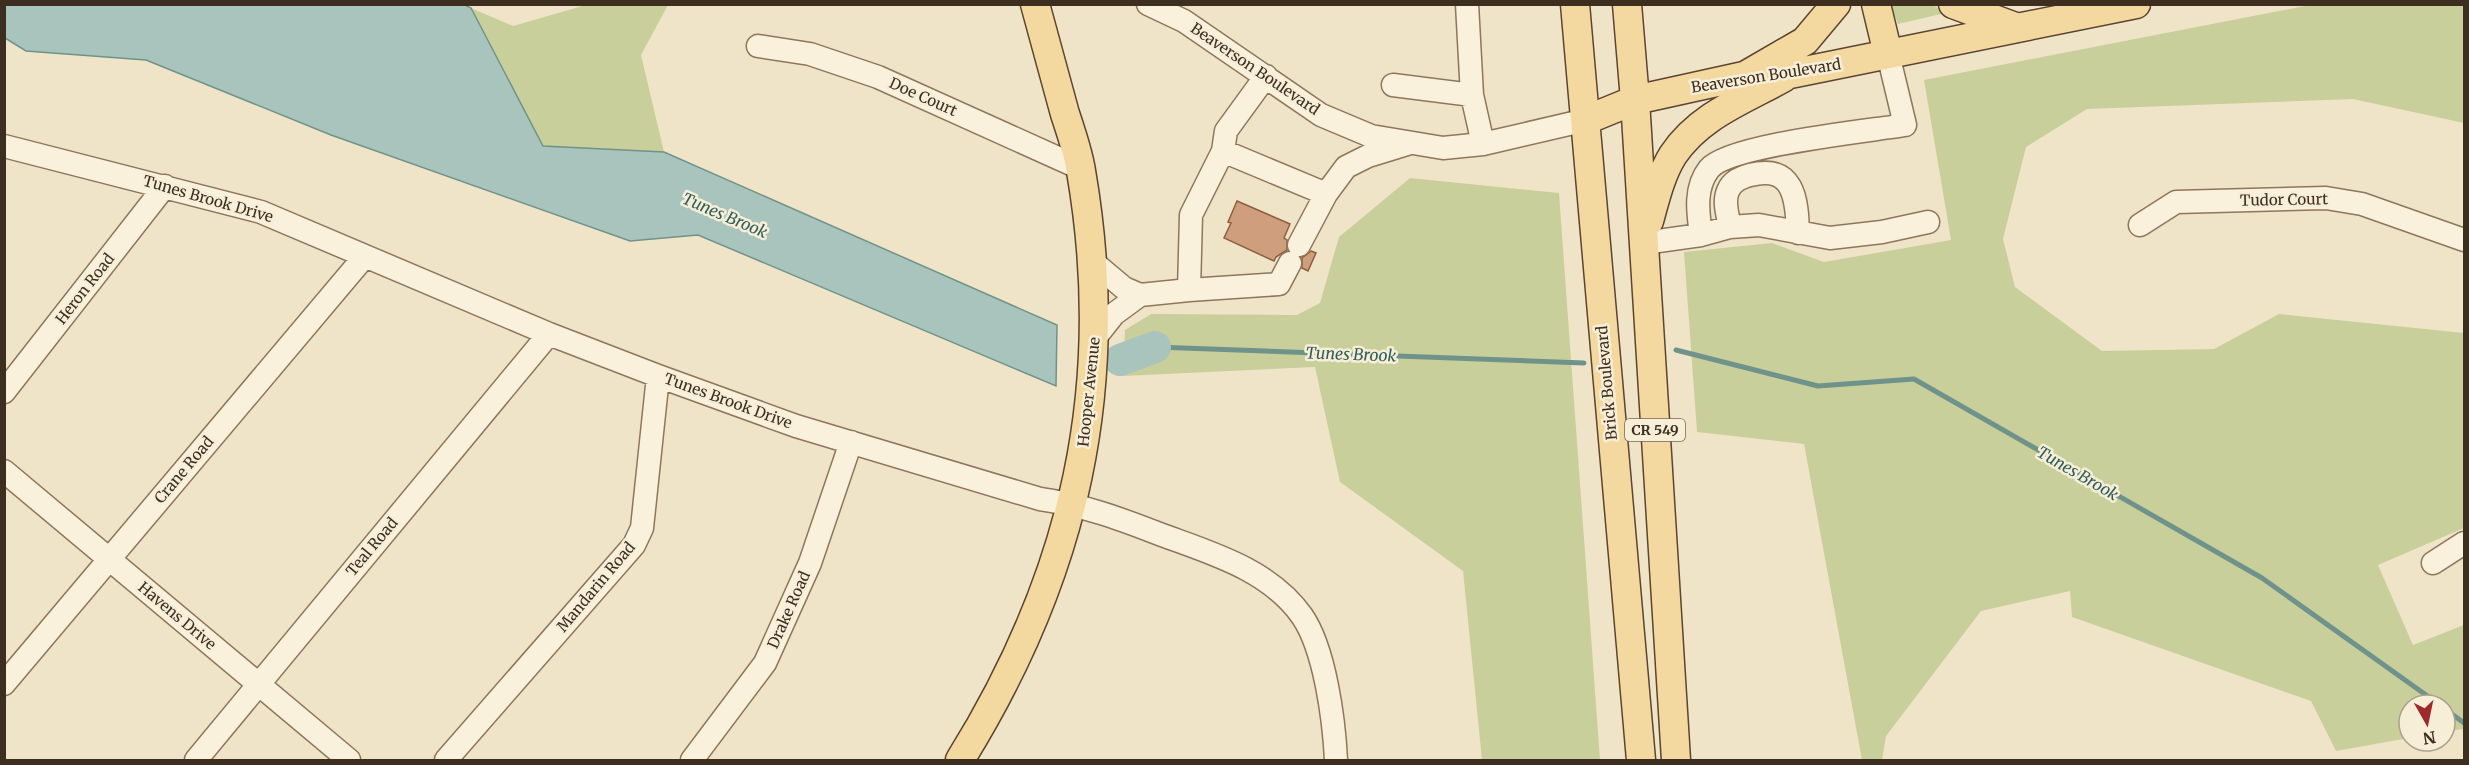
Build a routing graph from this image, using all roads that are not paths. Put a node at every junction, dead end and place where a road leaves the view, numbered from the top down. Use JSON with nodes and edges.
{"nodes":[{"id":1,"x":1035,"y":4,"type":"edge"},
{"id":2,"x":1148,"y":4,"type":"edge"},
{"id":3,"x":1467,"y":4,"type":"edge"},
{"id":4,"x":1575,"y":4,"type":"edge"},
{"id":5,"x":1627,"y":4,"type":"edge"},
{"id":6,"x":1836,"y":4,"type":"edge"},
{"id":7,"x":1876,"y":4,"type":"edge"},
{"id":8,"x":1953,"y":4,"type":"edge"},
{"id":9,"x":2123,"y":6,"type":"edge"},
{"id":10,"x":2018,"y":28,"type":"junction"},
{"id":11,"x":758,"y":46,"type":"dead end"},
{"id":12,"x":1888,"y":54,"type":"junction"},
{"id":13,"x":1790,"y":74,"type":"junction"},
{"id":14,"x":1266,"y":76,"type":"junction"},
{"id":15,"x":1744,"y":76,"type":"junction"},
{"id":16,"x":1393,"y":85,"type":"dead end"},
{"id":17,"x":1472,"y":95,"type":"junction"},
{"id":18,"x":1635,"y":100,"type":"junction"},
{"id":19,"x":1586,"y":120,"type":"junction"},
{"id":20,"x":1409,"y":144,"type":"junction"},
{"id":21,"x":1483,"y":144,"type":"junction"},
{"id":22,"x":4,"y":146,"type":"edge"},
{"id":23,"x":1748,"y":150,"type":"junction"},
{"id":24,"x":1223,"y":151,"type":"junction"},
{"id":25,"x":1080,"y":168,"type":"junction"},
{"id":26,"x":1755,"y":174,"type":"junction"},
{"id":27,"x":165,"y":186,"type":"junction"},
{"id":28,"x":1326,"y":194,"type":"junction"},
{"id":29,"x":1928,"y":222,"type":"dead end"},
{"id":30,"x":2140,"y":225,"type":"dead end"},
{"id":31,"x":1730,"y":227,"type":"junction"},
{"id":32,"x":1798,"y":233,"type":"junction"},
{"id":33,"x":1701,"y":235,"type":"junction"},
{"id":34,"x":2464,"y":240,"type":"edge"},
{"id":35,"x":1644,"y":242,"type":"junction"},
{"id":36,"x":365,"y":256,"type":"junction"},
{"id":37,"x":1093,"y":262,"type":"junction"},
{"id":38,"x":1189,"y":290,"type":"junction"},
{"id":39,"x":1140,"y":295,"type":"junction"},
{"id":40,"x":549,"y":334,"type":"junction"},
{"id":41,"x":1095,"y":338,"type":"junction"},
{"id":42,"x":658,"y":376,"type":"junction"},
{"id":43,"x":4,"y":392,"type":"edge"},
{"id":44,"x":851,"y":442,"type":"junction"},
{"id":45,"x":4,"y":471,"type":"edge"},
{"id":46,"x":1071,"y":503,"type":"junction"},
{"id":47,"x":2464,"y":543,"type":"edge"},
{"id":48,"x":109,"y":559,"type":"junction"},
{"id":49,"x":2433,"y":563,"type":"dead end"},
{"id":50,"x":4,"y":684,"type":"edge"},
{"id":51,"x":258,"y":684,"type":"junction"},
{"id":52,"x":196,"y":760,"type":"edge"},
{"id":53,"x":348,"y":760,"type":"edge"},
{"id":54,"x":446,"y":760,"type":"edge"},
{"id":55,"x":692,"y":760,"type":"edge"},
{"id":56,"x":960,"y":760,"type":"edge"},
{"id":57,"x":1336,"y":760,"type":"edge"},
{"id":58,"x":1641,"y":760,"type":"edge"},
{"id":59,"x":1676,"y":760,"type":"edge"}],
"edges":[{"from":1,"to":25,"type":"main road","name":"Hooper Avenue"},
{"from":2,"to":14,"type":"street","name":"Beaverson Boulevard"},
{"from":3,"to":17,"type":"street"},
{"from":4,"to":19,"type":"main road","name":"Brick Boulevard","number":"CR 549"},
{"from":5,"to":18,"type":"main road","number":"CR 549"},
{"from":6,"to":15,"type":"main road"},
{"from":7,"to":12,"type":"main road"},
{"from":8,"to":10,"type":"main road"},
{"from":9,"to":10,"type":"main road","name":"Beaverson Boulevard"},
{"from":10,"to":12,"type":"main road","name":"Beaverson Boulevard"},
{"from":11,"to":25,"type":"street","name":"Doe Court"},
{"from":12,"to":13,"type":"main road","name":"Beaverson Boulevard"},
{"from":12,"to":23,"type":"street"},
{"from":13,"to":15,"type":"main road","name":"Beaverson Boulevard"},
{"from":13,"to":35,"type":"main road"},
{"from":14,"to":20,"type":"street","name":"Beaverson Boulevard"},
{"from":14,"to":24,"type":"street"},
{"from":15,"to":18,"type":"main road","name":"Beaverson Boulevard"},
{"from":16,"to":17,"type":"street"},
{"from":17,"to":21,"type":"street"},
{"from":18,"to":19,"type":"main road","name":"Beaverson Boulevard"},
{"from":18,"to":35,"type":"main road","number":"CR 549"},
{"from":19,"to":21,"type":"street","name":"Beaverson Boulevard"},
{"from":19,"to":58,"type":"main road","name":"Brick Boulevard","number":"CR 549"},
{"from":20,"to":21,"type":"street","name":"Beaverson Boulevard"},
{"from":20,"to":28,"type":"street"},
{"from":22,"to":27,"type":"street","name":"Tunes Brook Drive"},
{"from":23,"to":26,"type":"street"},
{"from":23,"to":33,"type":"street"},
{"from":24,"to":28,"type":"street"},
{"from":24,"to":38,"type":"street"},
{"from":25,"to":37,"type":"main road","name":"Hooper Avenue"},
{"from":26,"to":31,"type":"street"},
{"from":26,"to":32,"type":"street"},
{"from":27,"to":36,"type":"street","name":"Tunes Brook Drive"},
{"from":27,"to":43,"type":"street","name":"Heron Road"},
{"from":28,"to":38,"type":"street"},
{"from":29,"to":32,"type":"street"},
{"from":30,"to":34,"type":"street","name":"Tudor Court"},
{"from":31,"to":32,"type":"street"},
{"from":31,"to":33,"type":"street"},
{"from":33,"to":35,"type":"street"},
{"from":35,"to":59,"type":"main road","number":"CR 549"},
{"from":36,"to":40,"type":"street","name":"Tunes Brook Drive"},
{"from":36,"to":48,"type":"street","name":"Crane Road"},
{"from":37,"to":39,"type":"street"},
{"from":37,"to":41,"type":"main road","name":"Hooper Avenue"},
{"from":38,"to":39,"type":"street"},
{"from":39,"to":41,"type":"street"},
{"from":40,"to":42,"type":"street","name":"Tunes Brook Drive"},
{"from":40,"to":51,"type":"street","name":"Teal Road"},
{"from":41,"to":46,"type":"main road","name":"Hooper Avenue"},
{"from":42,"to":44,"type":"street","name":"Tunes Brook Drive"},
{"from":42,"to":54,"type":"street","name":"Mandarin Road"},
{"from":44,"to":46,"type":"street","name":"Tunes Brook Drive"},
{"from":44,"to":55,"type":"street","name":"Drake Road"},
{"from":45,"to":48,"type":"street","name":"Havens Drive"},
{"from":46,"to":56,"type":"main road","name":"Hooper Avenue"},
{"from":46,"to":57,"type":"street","name":"Tunes Brook Drive"},
{"from":47,"to":49,"type":"street"},
{"from":48,"to":50,"type":"street","name":"Crane Road"},
{"from":48,"to":51,"type":"street","name":"Havens Drive"},
{"from":51,"to":52,"type":"street","name":"Teal Road"},
{"from":51,"to":53,"type":"street","name":"Havens Drive"}]}
